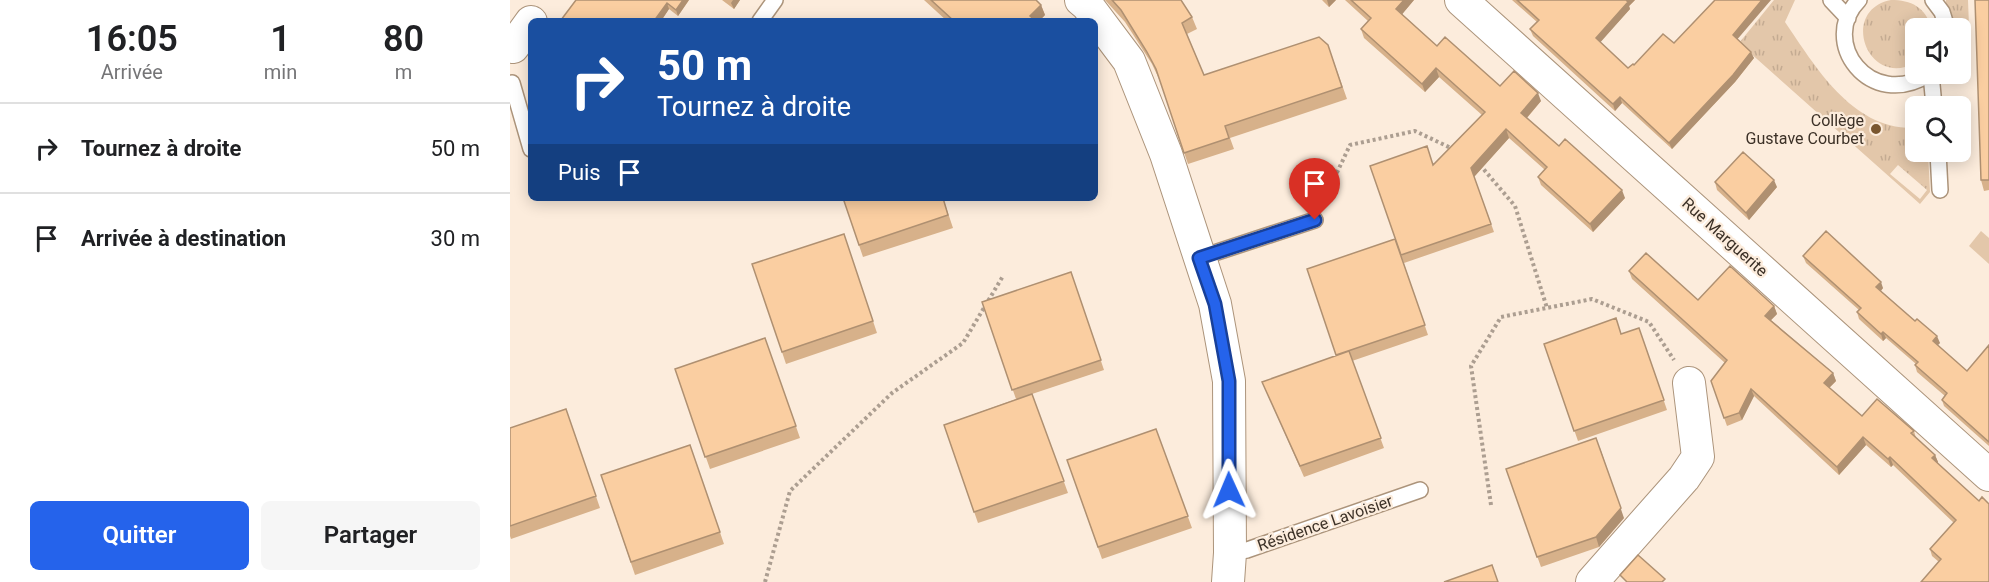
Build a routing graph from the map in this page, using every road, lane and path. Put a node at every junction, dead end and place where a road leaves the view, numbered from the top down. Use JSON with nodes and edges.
{"nodes":[{"id":1,"x":546,"y":0,"type":"edge"},
{"id":2,"x":775,"y":0,"type":"edge"},
{"id":3,"x":1081,"y":0,"type":"edge"},
{"id":4,"x":1461,"y":0,"type":"edge"},
{"id":5,"x":1831,"y":0,"type":"edge"},
{"id":6,"x":1859,"y":0,"type":"edge"},
{"id":7,"x":1933,"y":0,"type":"edge"},
{"id":8,"x":533,"y":18,"type":"edge"},
{"id":9,"x":762,"y":18,"type":"edge"},
{"id":10,"x":1098,"y":18,"type":"edge"},
{"id":11,"x":1848,"y":18,"type":"junction"},
{"id":12,"x":1944,"y":18,"type":"edge"},
{"id":13,"x":1098,"y":19,"type":"edge"},
{"id":14,"x":528,"y":25,"type":"edge"},
{"id":15,"x":513,"y":47,"type":"dead end"},
{"id":16,"x":512,"y":83,"type":"dead end"},
{"id":17,"x":1908,"y":84,"type":"edge"},
{"id":18,"x":528,"y":139,"type":"edge"},
{"id":19,"x":1454,"y":149,"type":"edge"},
{"id":20,"x":1474,"y":158,"type":"edge"},
{"id":21,"x":1939,"y":162,"type":"edge"},
{"id":22,"x":1940,"y":190,"type":"dead end"},
{"id":23,"x":1315,"y":220,"type":"joint"},
{"id":24,"x":1199,"y":258,"type":"junction"},
{"id":25,"x":1003,"y":276,"type":"dead end"},
{"id":26,"x":1547,"y":308,"type":"junction"},
{"id":27,"x":1689,"y":382,"type":"joint"},
{"id":28,"x":1989,"y":475,"type":"edge"},
{"id":29,"x":1420,"y":490,"type":"dead end"},
{"id":30,"x":1491,"y":505,"type":"dead end"},
{"id":31,"x":1229,"y":567,"type":"edge"},
{"id":32,"x":765,"y":582,"type":"edge"},
{"id":33,"x":1592,"y":582,"type":"edge"}],
"edges":[{"from":1,"to":8,"type":"street"},
{"from":2,"to":9,"type":"lane"},
{"from":3,"to":10,"type":"street"},
{"from":4,"to":28,"type":"street","name":"Rue Marguerite"},
{"from":5,"to":11,"type":"lane"},
{"from":6,"to":11,"type":"lane"},
{"from":7,"to":12,"type":"lane"},
{"from":11,"to":17,"type":"lane"},
{"from":13,"to":24,"type":"street"},
{"from":14,"to":15,"type":"street"},
{"from":16,"to":18,"type":"lane"},
{"from":19,"to":23,"type":"path"},
{"from":20,"to":26,"type":"path"},
{"from":21,"to":22,"type":"lane"},
{"from":23,"to":24,"type":"lane"},
{"from":24,"to":31,"type":"street"},
{"from":25,"to":32,"type":"path"},
{"from":26,"to":27,"type":"path"},
{"from":26,"to":30,"type":"path"},
{"from":27,"to":33,"type":"street"},
{"from":29,"to":31,"type":"lane","name":"Résidence Lavoisier"}]}
